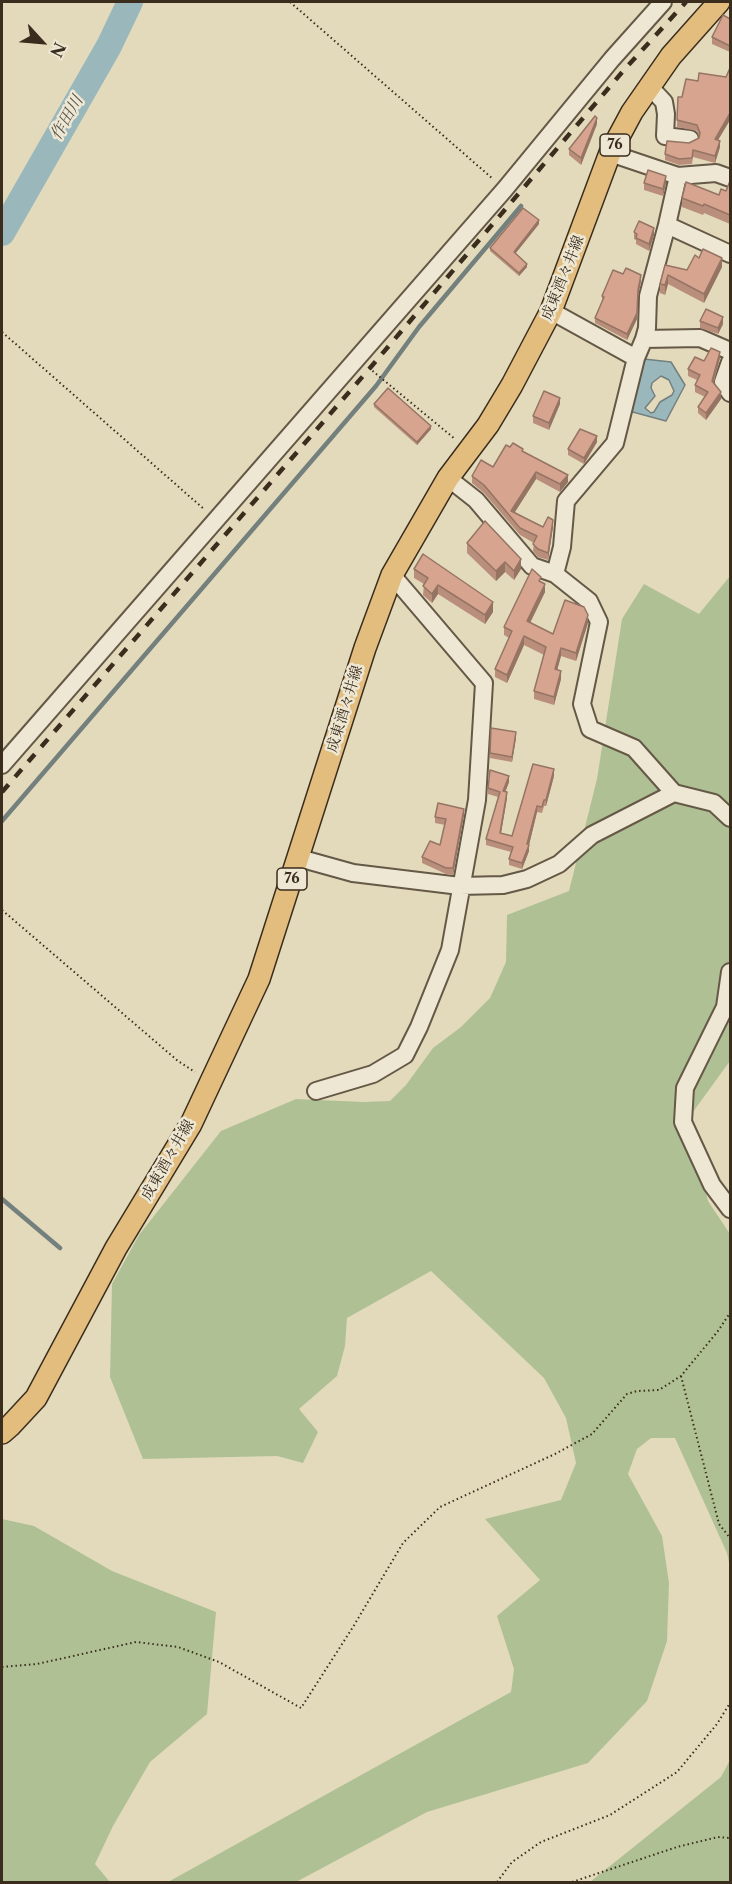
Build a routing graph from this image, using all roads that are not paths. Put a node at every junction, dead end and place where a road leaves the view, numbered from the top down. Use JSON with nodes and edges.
{"nodes":[{"id":1,"x":663,"y":2,"type":"edge"},
{"id":2,"x":719,"y":2,"type":"edge"},
{"id":3,"x":649,"y":86,"type":"junction"},
{"id":4,"x":690,"y":139,"type":"dead end"},
{"id":5,"x":610,"y":153,"type":"junction"},
{"id":6,"x":678,"y":176,"type":"junction"},
{"id":7,"x":730,"y":178,"type":"edge"},
{"id":8,"x":667,"y":225,"type":"junction"},
{"id":9,"x":730,"y":254,"type":"edge"},
{"id":10,"x":551,"y":311,"type":"junction"},
{"id":11,"x":644,"y":339,"type":"junction"},
{"id":12,"x":730,"y":351,"type":"edge"},
{"id":13,"x":636,"y":358,"type":"junction"},
{"id":14,"x":730,"y":362,"type":"edge"},
{"id":15,"x":730,"y":393,"type":"edge"},
{"id":16,"x":448,"y":478,"type":"junction"},
{"id":17,"x":392,"y":574,"type":"junction"},
{"id":18,"x":555,"y":574,"type":"junction"},
{"id":19,"x":2,"y":765,"type":"edge"},
{"id":20,"x":674,"y":794,"type":"junction"},
{"id":21,"x":730,"y":818,"type":"edge"},
{"id":22,"x":299,"y":858,"type":"junction"},
{"id":23,"x":460,"y":886,"type":"junction"},
{"id":24,"x":730,"y":972,"type":"edge"},
{"id":25,"x":316,"y":1090,"type":"dead end"},
{"id":26,"x":730,"y":1209,"type":"edge"},
{"id":27,"x":2,"y":1433,"type":"edge"}],
"edges":[{"from":1,"to":19,"type":"street"},
{"from":2,"to":3,"type":"main road","name":"成東酒々井線","number":"76"},
{"from":3,"to":4,"type":"street"},
{"from":3,"to":5,"type":"main road","name":"成東酒々井線","number":"76"},
{"from":5,"to":6,"type":"street"},
{"from":5,"to":10,"type":"main road","name":"成東酒々井線","number":"76"},
{"from":6,"to":7,"type":"street"},
{"from":6,"to":8,"type":"street"},
{"from":8,"to":9,"type":"street"},
{"from":8,"to":11,"type":"street"},
{"from":10,"to":13,"type":"street"},
{"from":10,"to":16,"type":"main road","name":"成東酒々井線","number":"76"},
{"from":11,"to":12,"type":"street"},
{"from":11,"to":13,"type":"street"},
{"from":13,"to":18,"type":"street"},
{"from":14,"to":15,"type":"street"},
{"from":16,"to":17,"type":"main road","name":"成東酒々井線","number":"76"},
{"from":16,"to":18,"type":"street"},
{"from":17,"to":22,"type":"main road","name":"成東酒々井線","number":"76"},
{"from":17,"to":23,"type":"street"},
{"from":18,"to":20,"type":"street"},
{"from":20,"to":21,"type":"street"},
{"from":20,"to":23,"type":"street"},
{"from":22,"to":23,"type":"street"},
{"from":22,"to":27,"type":"main road","name":"成東酒々井線","number":"76"},
{"from":23,"to":25,"type":"street"},
{"from":24,"to":26,"type":"street"}]}
